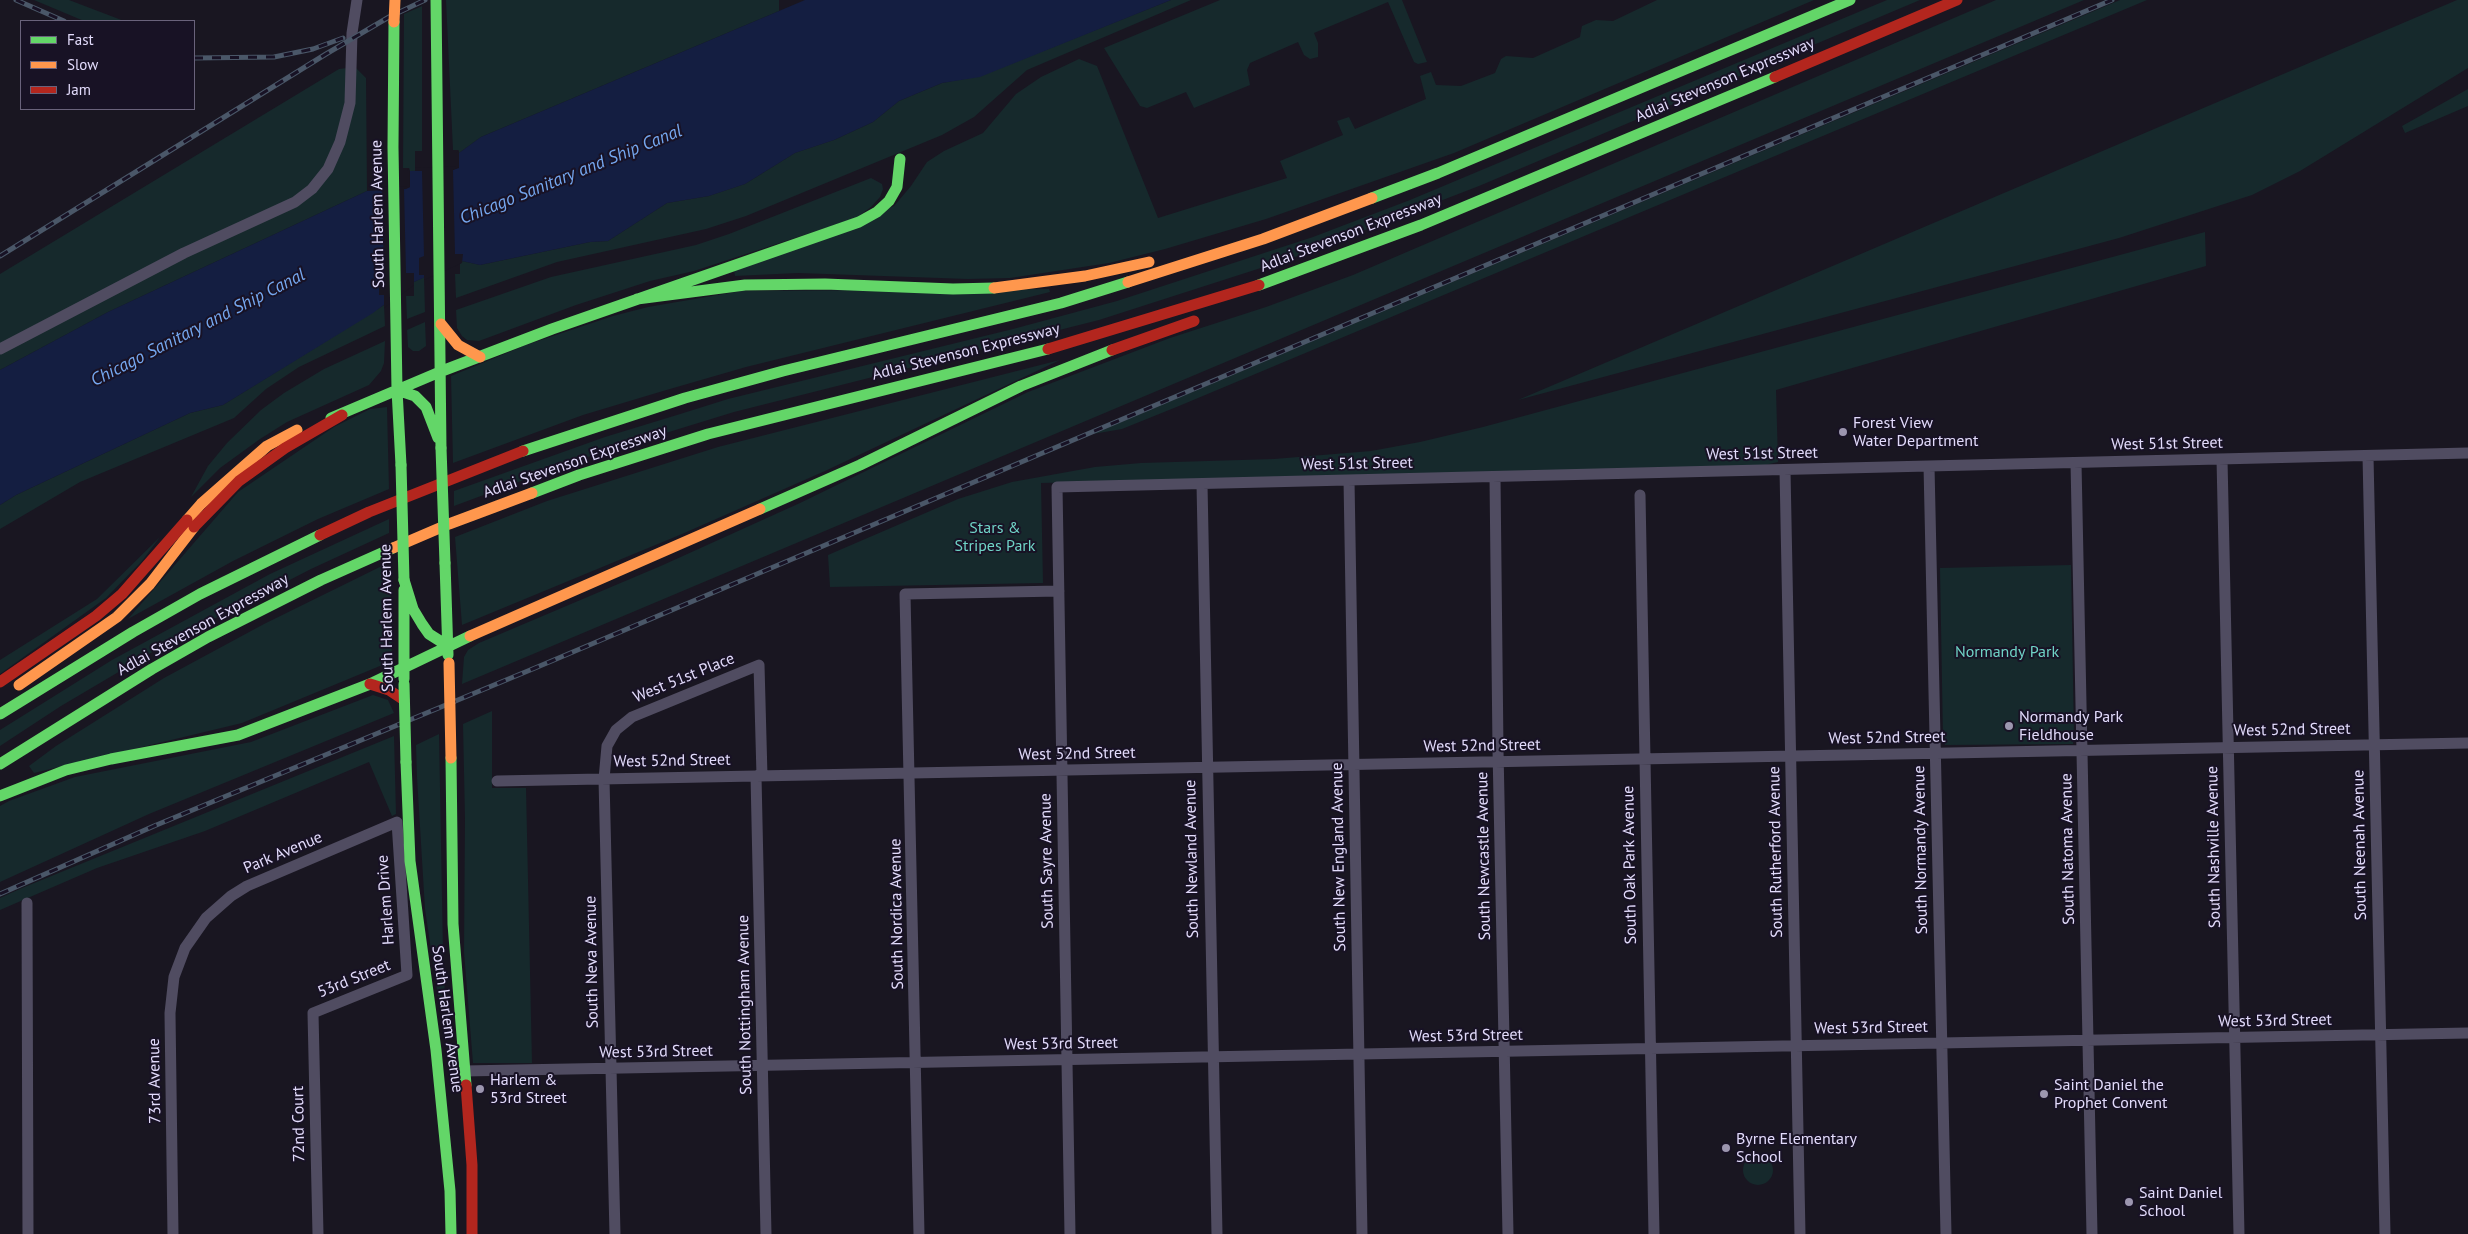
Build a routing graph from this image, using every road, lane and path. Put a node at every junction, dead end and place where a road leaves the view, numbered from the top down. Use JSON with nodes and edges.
{"nodes":[{"id":1,"x":357,"y":0,"type":"edge"},
{"id":2,"x":395,"y":0,"type":"edge"},
{"id":3,"x":1850,"y":0,"type":"edge"},
{"id":4,"x":1957,"y":0,"type":"edge"},
{"id":5,"x":436,"y":5,"type":"edge"},
{"id":6,"x":900,"y":159,"type":"dead end"},
{"id":7,"x":1340,"y":212,"type":"junction"},
{"id":8,"x":1421,"y":225,"type":"junction"},
{"id":9,"x":1333,"y":270,"type":"dead end"},
{"id":10,"x":637,"y":299,"type":"junction"},
{"id":11,"x":1203,"y":318,"type":"dead end"},
{"id":12,"x":441,"y":324,"type":"junction"},
{"id":13,"x":0,"y":349,"type":"edge"},
{"id":14,"x":480,"y":357,"type":"junction"},
{"id":15,"x":442,"y":371,"type":"junction"},
{"id":16,"x":397,"y":390,"type":"junction"},
{"id":17,"x":342,"y":415,"type":"junction"},
{"id":18,"x":441,"y":448,"type":"junction"},
{"id":19,"x":2468,"y":453,"type":"edge"},
{"id":20,"x":2368,"y":456,"type":"junction"},
{"id":21,"x":2222,"y":459,"type":"junction"},
{"id":22,"x":2076,"y":463,"type":"junction"},
{"id":23,"x":1929,"y":466,"type":"junction"},
{"id":24,"x":1785,"y":470,"type":"junction"},
{"id":25,"x":1495,"y":477,"type":"junction"},
{"id":26,"x":1349,"y":480,"type":"junction"},
{"id":27,"x":1202,"y":484,"type":"junction"},
{"id":28,"x":1057,"y":488,"type":"joint"},
{"id":29,"x":1640,"y":495,"type":"dead end"},
{"id":30,"x":404,"y":580,"type":"junction"},
{"id":31,"x":1059,"y":591,"type":"junction"},
{"id":32,"x":448,"y":646,"type":"junction"},
{"id":33,"x":759,"y":665,"type":"joint"},
{"id":34,"x":404,"y":667,"type":"junction"},
{"id":35,"x":0,"y":682,"type":"edge"},
{"id":36,"x":370,"y":684,"type":"junction"},
{"id":37,"x":6,"y":696,"type":"edge"},
{"id":38,"x":404,"y":700,"type":"junction"},
{"id":39,"x":0,"y":714,"type":"edge"},
{"id":40,"x":2468,"y":743,"type":"edge"},
{"id":41,"x":2374,"y":745,"type":"junction"},
{"id":42,"x":2228,"y":748,"type":"junction"},
{"id":43,"x":2082,"y":750,"type":"junction"},
{"id":44,"x":1936,"y":753,"type":"junction"},
{"id":45,"x":1790,"y":756,"type":"junction"},
{"id":46,"x":1644,"y":759,"type":"junction"},
{"id":47,"x":1498,"y":762,"type":"junction"},
{"id":48,"x":0,"y":764,"type":"edge"},
{"id":49,"x":1354,"y":764,"type":"junction"},
{"id":50,"x":1206,"y":767,"type":"junction"},
{"id":51,"x":1062,"y":770,"type":"junction"},
{"id":52,"x":910,"y":773,"type":"junction"},
{"id":53,"x":759,"y":776,"type":"junction"},
{"id":54,"x":604,"y":779,"type":"junction"},
{"id":55,"x":497,"y":781,"type":"dead end"},
{"id":56,"x":0,"y":796,"type":"edge"},
{"id":57,"x":397,"y":822,"type":"joint"},
{"id":58,"x":27,"y":903,"type":"dead end"},
{"id":59,"x":195,"y":934,"type":"joint"},
{"id":60,"x":407,"y":975,"type":"joint"},
{"id":61,"x":313,"y":1013,"type":"joint"},
{"id":62,"x":2468,"y":1032,"type":"edge"},
{"id":63,"x":2379,"y":1034,"type":"junction"},
{"id":64,"x":2234,"y":1038,"type":"junction"},
{"id":65,"x":2088,"y":1041,"type":"junction"},
{"id":66,"x":1941,"y":1043,"type":"junction"},
{"id":67,"x":1796,"y":1046,"type":"junction"},
{"id":68,"x":1650,"y":1048,"type":"junction"},
{"id":69,"x":1504,"y":1051,"type":"junction"},
{"id":70,"x":1358,"y":1054,"type":"junction"},
{"id":71,"x":1213,"y":1058,"type":"junction"},
{"id":72,"x":1066,"y":1060,"type":"junction"},
{"id":73,"x":915,"y":1062,"type":"junction"},
{"id":74,"x":762,"y":1066,"type":"junction"},
{"id":75,"x":611,"y":1069,"type":"junction"},
{"id":76,"x":464,"y":1071,"type":"junction"},
{"id":77,"x":28,"y":1234,"type":"edge"},
{"id":78,"x":173,"y":1234,"type":"edge"},
{"id":79,"x":318,"y":1234,"type":"edge"},
{"id":80,"x":452,"y":1234,"type":"edge"},
{"id":81,"x":472,"y":1234,"type":"edge"},
{"id":82,"x":615,"y":1234,"type":"edge"},
{"id":83,"x":766,"y":1234,"type":"edge"},
{"id":84,"x":919,"y":1234,"type":"edge"},
{"id":85,"x":1070,"y":1234,"type":"edge"},
{"id":86,"x":1216,"y":1234,"type":"edge"},
{"id":87,"x":1362,"y":1234,"type":"edge"},
{"id":88,"x":1508,"y":1234,"type":"edge"},
{"id":89,"x":1654,"y":1234,"type":"edge"},
{"id":90,"x":1800,"y":1234,"type":"edge"},
{"id":91,"x":1946,"y":1234,"type":"edge"},
{"id":92,"x":2092,"y":1234,"type":"edge"},
{"id":93,"x":2238,"y":1234,"type":"edge"},
{"id":94,"x":2384,"y":1234,"type":"edge"}],
"edges":[{"from":1,"to":13,"type":"street"},
{"from":2,"to":16,"type":"main road","name":"South Harlem Avenue","bridge":true},
{"from":3,"to":7,"type":"main road","name":"Adlai Stevenson Expressway"},
{"from":4,"to":8,"type":"main road","name":"Adlai Stevenson Expressway"},
{"from":5,"to":12,"type":"main road","name":"South Harlem Avenue"},
{"from":6,"to":10,"type":"main road"},
{"from":7,"to":10,"type":"main road"},
{"from":7,"to":39,"type":"main road","name":"Adlai Stevenson Expressway"},
{"from":8,"to":9,"type":"main road"},
{"from":8,"to":48,"type":"main road","name":"Adlai Stevenson Expressway"},
{"from":10,"to":14,"type":"main road"},
{"from":11,"to":32,"type":"main road"},
{"from":12,"to":14,"type":"main road"},
{"from":12,"to":15,"type":"main road","name":"South Harlem Avenue"},
{"from":14,"to":15,"type":"main road"},
{"from":15,"to":16,"type":"main road"},
{"from":15,"to":18,"type":"main road","name":"South Harlem Avenue"},
{"from":16,"to":17,"type":"main road"},
{"from":16,"to":18,"type":"main road"},
{"from":16,"to":30,"type":"main road","name":"South Harlem Avenue","bridge":true},
{"from":17,"to":35,"type":"main road"},
{"from":17,"to":37,"type":"main road"},
{"from":18,"to":32,"type":"main road","name":"South Harlem Avenue","bridge":true},
{"from":19,"to":20,"type":"street","name":"West 51st Street"},
{"from":20,"to":21,"type":"street","name":"West 51st Street"},
{"from":20,"to":41,"type":"street","name":"South Neenah Avenue"},
{"from":21,"to":22,"type":"street","name":"West 51st Street"},
{"from":21,"to":42,"type":"street","name":"South Nashville Avenue"},
{"from":22,"to":23,"type":"street","name":"West 51st Street"},
{"from":22,"to":43,"type":"street","name":"South Natoma Avenue"},
{"from":23,"to":24,"type":"street","name":"West 51st Street"},
{"from":23,"to":44,"type":"street","name":"South Normandy Avenue"},
{"from":24,"to":25,"type":"street","name":"West 51st Street"},
{"from":24,"to":45,"type":"street","name":"South Rutherford Avenue"},
{"from":25,"to":26,"type":"street","name":"West 51st Street"},
{"from":25,"to":47,"type":"street","name":"South Newcastle Avenue"},
{"from":26,"to":27,"type":"street","name":"West 51st Street"},
{"from":26,"to":49,"type":"street","name":"South New England Avenue"},
{"from":27,"to":28,"type":"street","name":"West 51st Street"},
{"from":27,"to":50,"type":"street","name":"South Newland Avenue"},
{"from":28,"to":31,"type":"street","name":"South Sayre Avenue"},
{"from":29,"to":46,"type":"street","name":"South Oak Park Avenue"},
{"from":30,"to":32,"type":"main road"},
{"from":30,"to":34,"type":"main road","name":"South Harlem Avenue"},
{"from":31,"to":51,"type":"street","name":"South Sayre Avenue"},
{"from":31,"to":52,"type":"street","name":"South Nordica Avenue"},
{"from":32,"to":34,"type":"main road"},
{"from":32,"to":76,"type":"main road","name":"South Harlem Avenue","bridge":true},
{"from":33,"to":53,"type":"street","name":"South Nottingham Avenue"},
{"from":33,"to":54,"type":"street","name":"West 51st Place"},
{"from":34,"to":36,"type":"main road"},
{"from":34,"to":38,"type":"main road","name":"South Harlem Avenue","bridge":true},
{"from":36,"to":38,"type":"main road"},
{"from":36,"to":56,"type":"main road"},
{"from":38,"to":80,"type":"main road","name":"South Harlem Avenue","bridge":true},
{"from":40,"to":41,"type":"street","name":"West 52nd Street"},
{"from":41,"to":42,"type":"street","name":"West 52nd Street"},
{"from":41,"to":63,"type":"street","name":"South Neenah Avenue"},
{"from":42,"to":43,"type":"street","name":"West 52nd Street"},
{"from":42,"to":64,"type":"street","name":"South Nashville Avenue"},
{"from":43,"to":44,"type":"street","name":"West 52nd Street"},
{"from":43,"to":65,"type":"street","name":"South Natoma Avenue"},
{"from":44,"to":45,"type":"street","name":"West 52nd Street"},
{"from":44,"to":66,"type":"street","name":"South Normandy Avenue"},
{"from":45,"to":46,"type":"street","name":"West 52nd Street"},
{"from":45,"to":67,"type":"street","name":"South Rutherford Avenue"},
{"from":46,"to":47,"type":"street","name":"West 52nd Street"},
{"from":46,"to":68,"type":"street","name":"South Oak Park Avenue"},
{"from":47,"to":49,"type":"street","name":"West 52nd Street"},
{"from":47,"to":69,"type":"street","name":"South Newcastle Avenue"},
{"from":49,"to":50,"type":"street","name":"West 52nd Street"},
{"from":49,"to":70,"type":"street","name":"South New England Avenue"},
{"from":50,"to":51,"type":"street","name":"West 52nd Street"},
{"from":50,"to":71,"type":"street","name":"South Newland Avenue"},
{"from":51,"to":52,"type":"street","name":"West 52nd Street"},
{"from":51,"to":72,"type":"street","name":"South Sayre Avenue"},
{"from":52,"to":53,"type":"street","name":"West 52nd Street"},
{"from":52,"to":73,"type":"street","name":"South Nordica Avenue"},
{"from":53,"to":54,"type":"street","name":"West 52nd Street"},
{"from":53,"to":74,"type":"street","name":"South Nottingham Avenue"},
{"from":54,"to":55,"type":"street","name":"West 52nd Street"},
{"from":54,"to":75,"type":"street","name":"South Neva Avenue"},
{"from":57,"to":59,"type":"street","name":"Park Avenue"},
{"from":57,"to":60,"type":"street","name":"Harlem Drive"},
{"from":58,"to":77,"type":"street"},
{"from":59,"to":78,"type":"street","name":"73rd Avenue"},
{"from":60,"to":61,"type":"street","name":"53rd Street"},
{"from":61,"to":79,"type":"street","name":"72nd Court"},
{"from":62,"to":63,"type":"street","name":"West 53rd Street"},
{"from":63,"to":64,"type":"street","name":"West 53rd Street"},
{"from":63,"to":94,"type":"street","name":"South Neenah Avenue"},
{"from":64,"to":65,"type":"street","name":"West 53rd Street"},
{"from":64,"to":93,"type":"street","name":"South Nashville Avenue"},
{"from":65,"to":66,"type":"street","name":"West 53rd Street"},
{"from":65,"to":92,"type":"street","name":"South Natoma Avenue"},
{"from":66,"to":67,"type":"street","name":"West 53rd Street"},
{"from":66,"to":91,"type":"street","name":"South Normandy Avenue"},
{"from":67,"to":68,"type":"street","name":"West 53rd Street"},
{"from":67,"to":90,"type":"street","name":"South Rutherford Avenue"},
{"from":68,"to":69,"type":"street","name":"West 53rd Street"},
{"from":68,"to":89,"type":"street","name":"South Oak Park Avenue"},
{"from":69,"to":70,"type":"street","name":"West 53rd Street"},
{"from":69,"to":88,"type":"street","name":"South Newcastle Avenue"},
{"from":70,"to":71,"type":"street","name":"West 53rd Street"},
{"from":70,"to":87,"type":"street","name":"South New England Avenue"},
{"from":71,"to":72,"type":"street","name":"West 53rd Street"},
{"from":71,"to":86,"type":"street","name":"South Newland Avenue"},
{"from":72,"to":73,"type":"street","name":"West 53rd Street"},
{"from":72,"to":85,"type":"street","name":"South Sayre Avenue"},
{"from":73,"to":74,"type":"street","name":"West 53rd Street"},
{"from":73,"to":84,"type":"street","name":"South Nordica Avenue"},
{"from":74,"to":75,"type":"street","name":"West 53rd Street"},
{"from":74,"to":83,"type":"street","name":"South Nottingham Avenue"},
{"from":75,"to":76,"type":"street","name":"West 53rd Street"},
{"from":75,"to":82,"type":"street","name":"South Neva Avenue"},
{"from":76,"to":81,"type":"main road","name":"South Harlem Avenue"}]}
